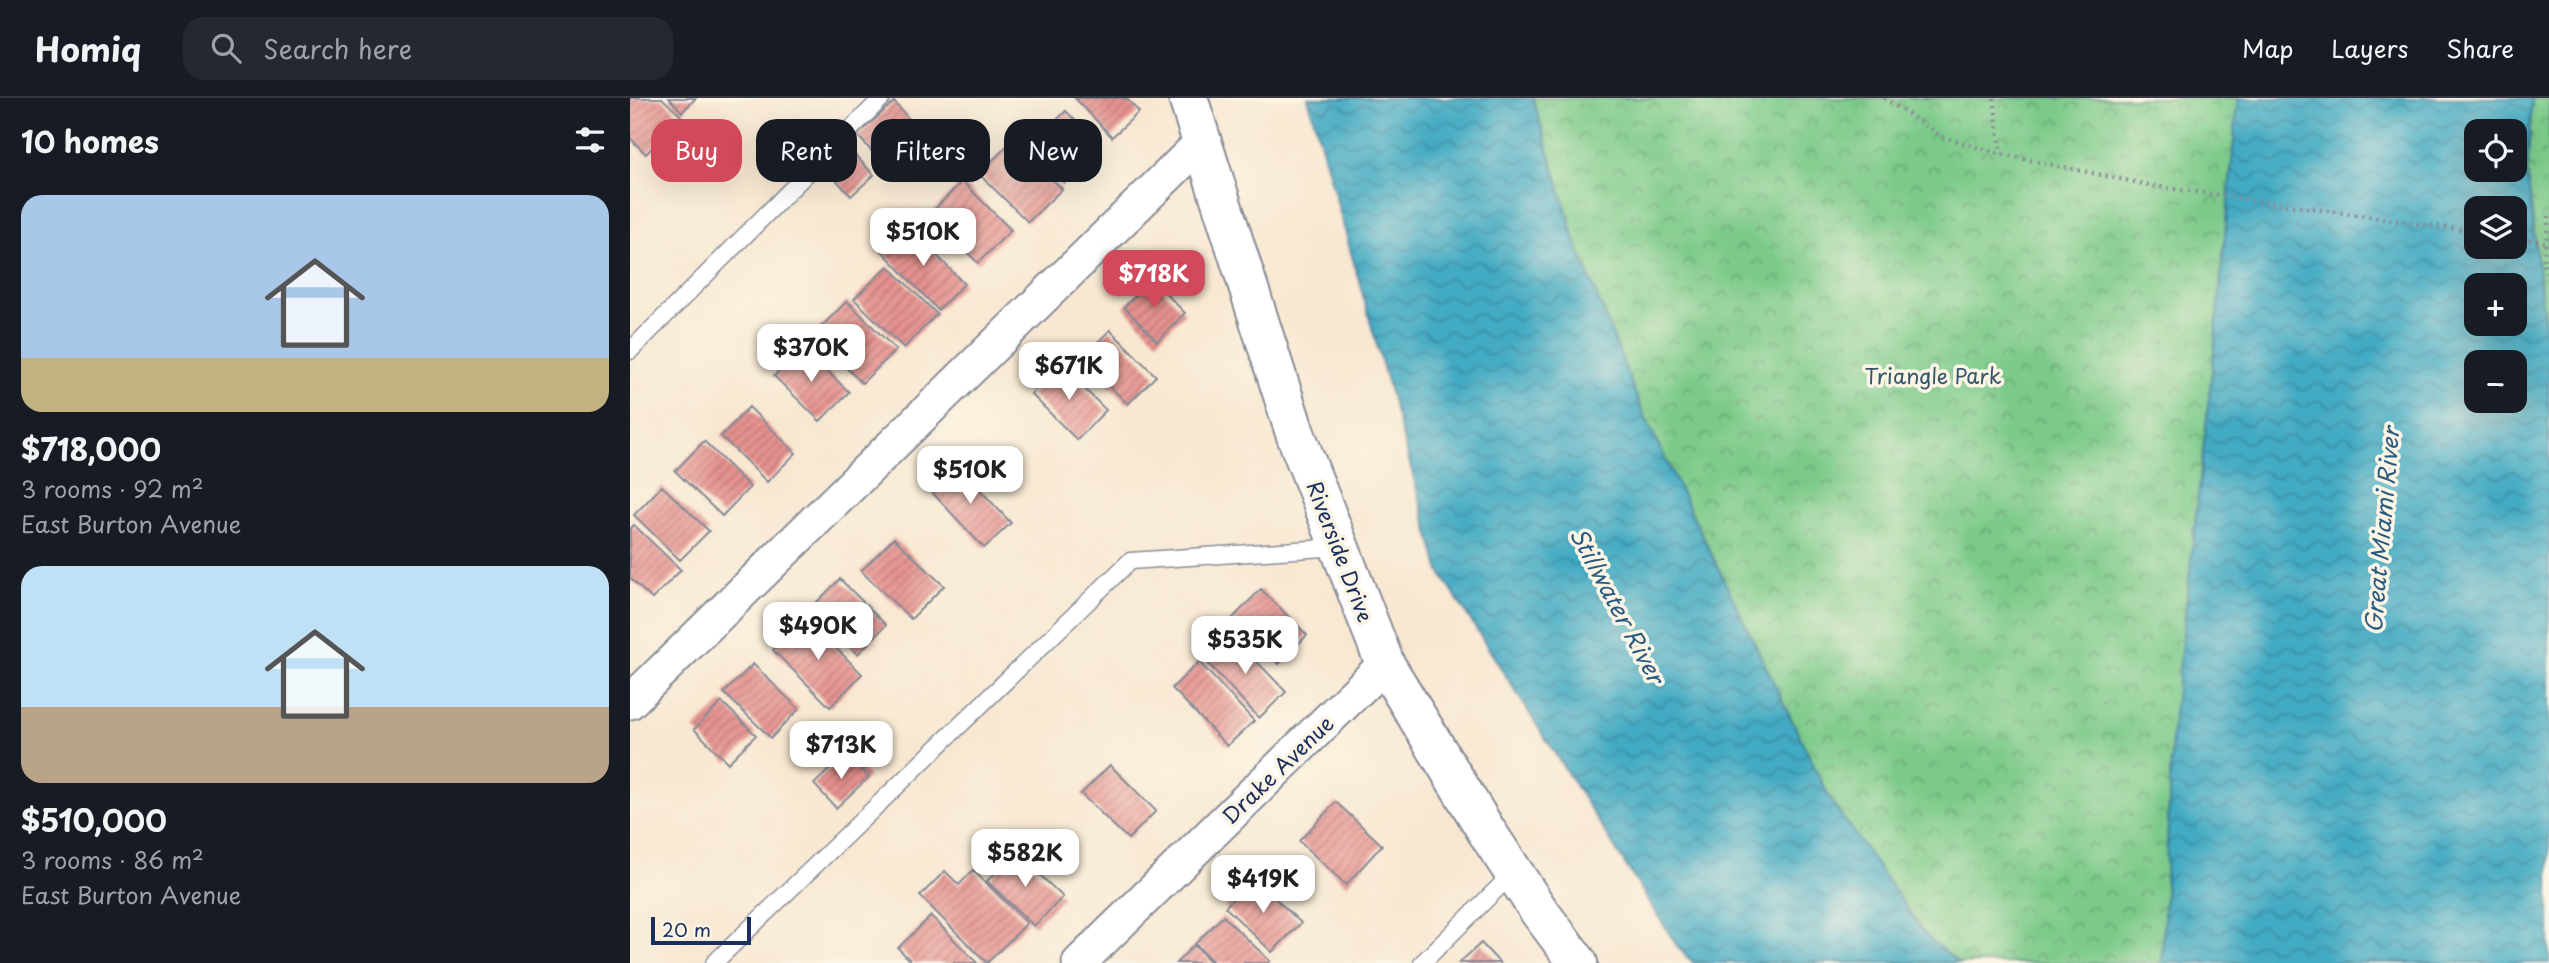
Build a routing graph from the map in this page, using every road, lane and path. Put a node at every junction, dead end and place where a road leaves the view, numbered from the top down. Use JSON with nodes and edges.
{"nodes":[{"id":1,"x":882,"y":98,"type":"edge"},
{"id":2,"x":1188,"y":98,"type":"edge"},
{"id":3,"x":1884,"y":98,"type":"edge"},
{"id":4,"x":1994,"y":98,"type":"edge"},
{"id":5,"x":1202,"y":142,"type":"junction"},
{"id":6,"x":2001,"y":154,"type":"junction"},
{"id":7,"x":2549,"y":216,"type":"edge"},
{"id":8,"x":2464,"y":230,"type":"edge"},
{"id":9,"x":2527,"y":240,"type":"edge"},
{"id":10,"x":2549,"y":243,"type":"edge"},
{"id":11,"x":2549,"y":278,"type":"edge"},
{"id":12,"x":630,"y":351,"type":"edge"},
{"id":13,"x":1340,"y":547,"type":"junction"},
{"id":14,"x":1385,"y":664,"type":"junction"},
{"id":15,"x":630,"y":702,"type":"edge"},
{"id":16,"x":1513,"y":873,"type":"junction"},
{"id":17,"x":714,"y":963,"type":"edge"},
{"id":18,"x":1079,"y":963,"type":"edge"},
{"id":19,"x":1422,"y":963,"type":"edge"},
{"id":20,"x":1578,"y":963,"type":"edge"}],
"edges":[{"from":1,"to":12,"type":"lane"},
{"from":2,"to":5,"type":"main road","name":"Riverside Drive"},
{"from":3,"to":6,"type":"path"},
{"from":4,"to":6,"type":"path"},
{"from":5,"to":13,"type":"main road","name":"Riverside Drive"},
{"from":5,"to":15,"type":"street"},
{"from":6,"to":8,"type":"path"},
{"from":7,"to":11,"type":"path"},
{"from":9,"to":10,"type":"path","bridge":true},
{"from":13,"to":14,"type":"main road","name":"Riverside Drive"},
{"from":13,"to":17,"type":"lane"},
{"from":14,"to":16,"type":"main road","name":"Riverside Drive"},
{"from":14,"to":18,"type":"street","name":"Drake Avenue"},
{"from":16,"to":19,"type":"lane"},
{"from":16,"to":20,"type":"main road","name":"Riverside Drive"}]}
